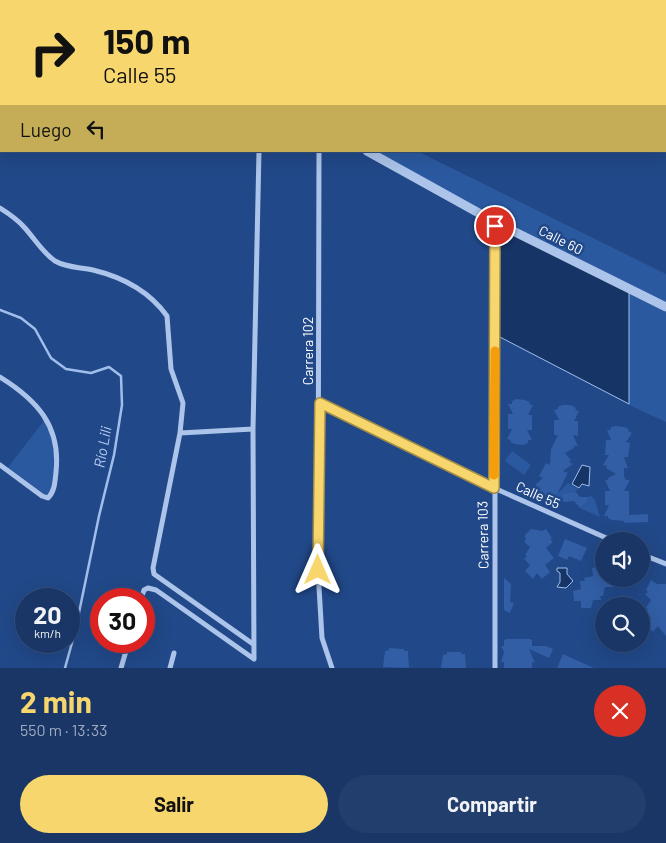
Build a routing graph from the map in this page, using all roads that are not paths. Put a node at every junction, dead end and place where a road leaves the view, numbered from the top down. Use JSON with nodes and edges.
{"nodes":[{"id":1,"x":259,"y":152,"type":"edge"},
{"id":2,"x":319,"y":152,"type":"edge"},
{"id":3,"x":369,"y":152,"type":"edge"},
{"id":4,"x":0,"y":208,"type":"edge"},
{"id":5,"x":495,"y":222,"type":"junction"},
{"id":6,"x":666,"y":307,"type":"edge"},
{"id":7,"x":0,"y":377,"type":"edge"},
{"id":8,"x":320,"y":403,"type":"junction"},
{"id":9,"x":253,"y":429,"type":"junction"},
{"id":10,"x":180,"y":433,"type":"junction"},
{"id":11,"x":0,"y":465,"type":"edge"},
{"id":12,"x":494,"y":488,"type":"junction"},
{"id":13,"x":595,"y":533,"type":"edge"},
{"id":14,"x":650,"y":558,"type":"edge"},
{"id":15,"x":666,"y":564,"type":"edge"},
{"id":16,"x":155,"y":590,"type":"edge"},
{"id":17,"x":253,"y":644,"type":"junction"},
{"id":18,"x":125,"y":653,"type":"edge"},
{"id":19,"x":174,"y":653,"type":"dead end"},
{"id":20,"x":121,"y":667,"type":"edge"},
{"id":21,"x":128,"y":668,"type":"edge"},
{"id":22,"x":170,"y":668,"type":"edge"},
{"id":23,"x":332,"y":668,"type":"edge"},
{"id":24,"x":495,"y":668,"type":"edge"}],
"edges":[{"from":1,"to":9,"type":"street"},
{"from":2,"to":8,"type":"street","name":"Carrera 102"},
{"from":3,"to":5,"type":"street","name":"Calle 60"},
{"from":4,"to":10,"type":"street"},
{"from":5,"to":6,"type":"street","name":"Calle 60"},
{"from":5,"to":12,"type":"street","name":"Carrera 103"},
{"from":7,"to":11,"type":"street"},
{"from":8,"to":12,"type":"street","name":"Calle 55"},
{"from":8,"to":23,"type":"street","name":"Carrera 102"},
{"from":9,"to":10,"type":"street"},
{"from":9,"to":17,"type":"street"},
{"from":10,"to":17,"type":"street"},
{"from":12,"to":13,"type":"street","name":"Calle 55"},
{"from":12,"to":24,"type":"street","name":"Carrera 103"},
{"from":14,"to":15,"type":"street"},
{"from":16,"to":17,"type":"street"},
{"from":18,"to":20,"type":"street"},
{"from":19,"to":22,"type":"street"},
{"from":20,"to":21,"type":"street"}]}
